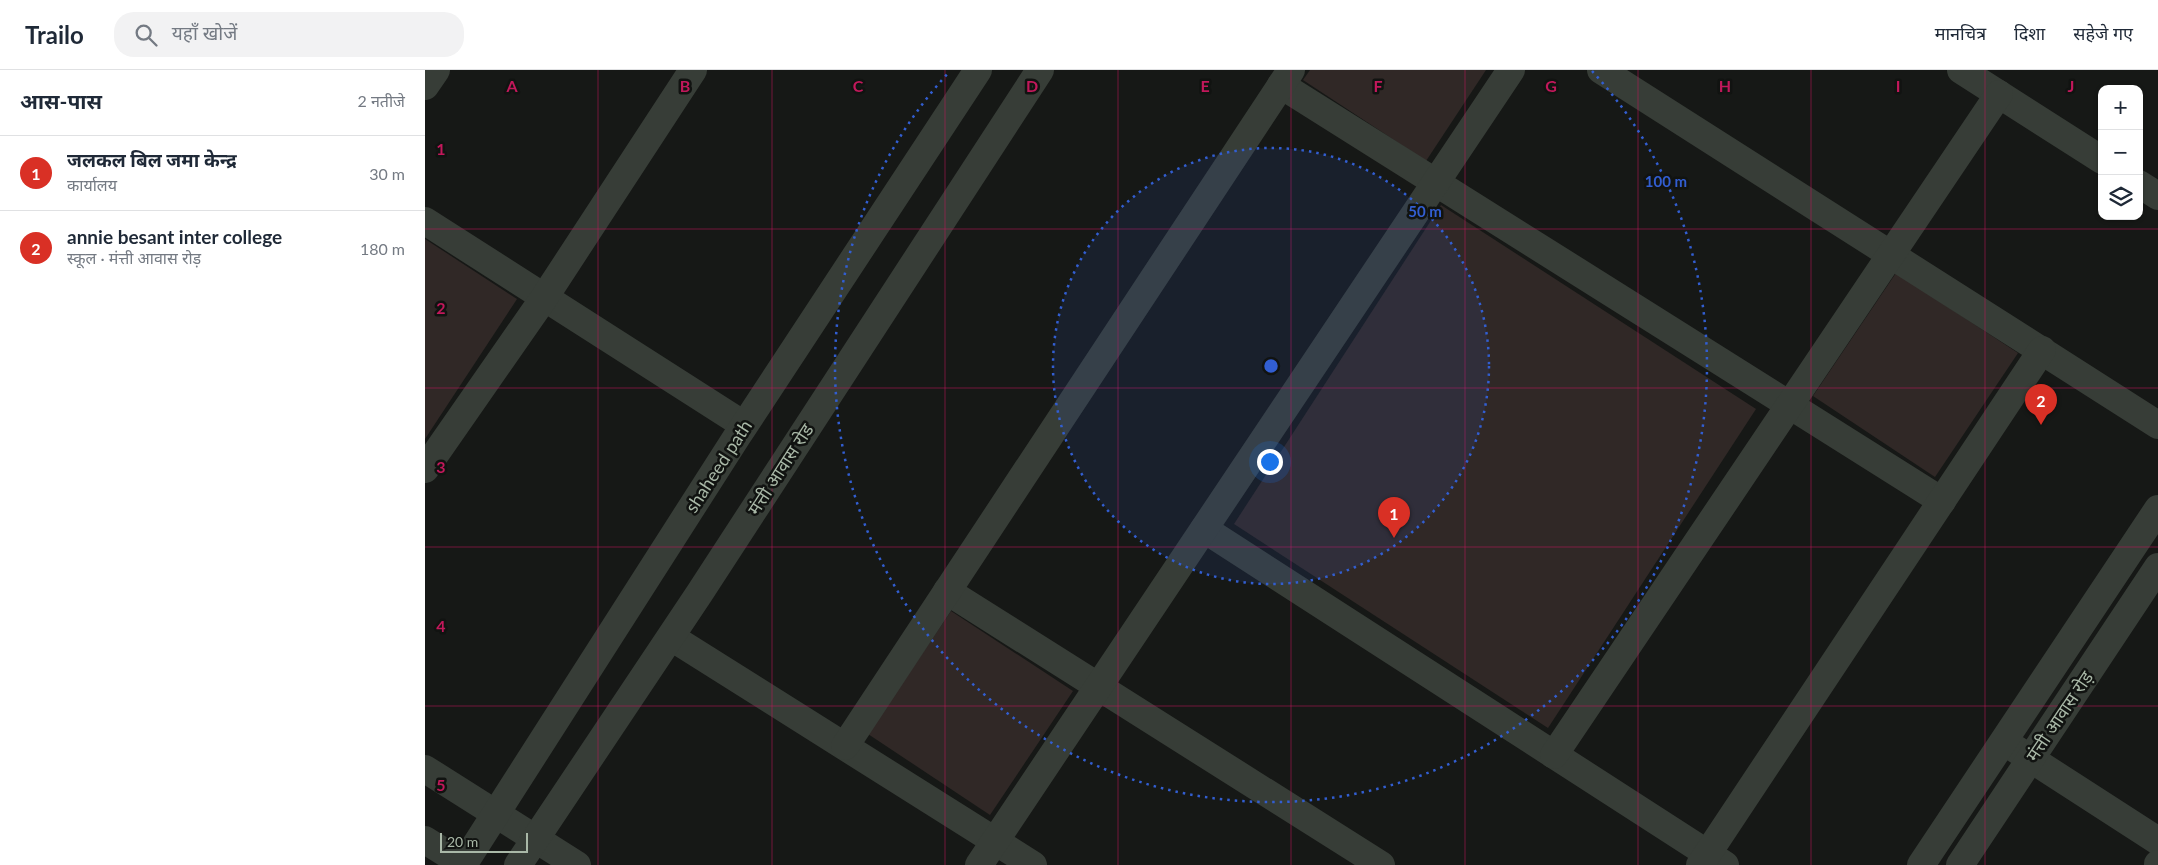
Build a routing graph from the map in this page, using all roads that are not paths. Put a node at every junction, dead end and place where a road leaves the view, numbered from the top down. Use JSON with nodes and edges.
{"nodes":[{"id":1,"x":436,"y":70,"type":"edge"},
{"id":2,"x":693,"y":70,"type":"edge"},
{"id":3,"x":978,"y":70,"type":"edge"},
{"id":4,"x":1040,"y":70,"type":"edge"},
{"id":5,"x":1511,"y":70,"type":"edge"},
{"id":6,"x":1601,"y":70,"type":"edge"},
{"id":7,"x":1961,"y":70,"type":"edge"},
{"id":8,"x":1286,"y":77,"type":"edge"},
{"id":9,"x":425,"y":86,"type":"edge"},
{"id":10,"x":1999,"y":94,"type":"junction"},
{"id":11,"x":2098,"y":157,"type":"edge"},
{"id":12,"x":1435,"y":182,"type":"junction"},
{"id":13,"x":2143,"y":187,"type":"edge"},
{"id":14,"x":2158,"y":196,"type":"edge"},
{"id":15,"x":425,"y":221,"type":"edge"},
{"id":16,"x":1891,"y":254,"type":"junction"},
{"id":17,"x":544,"y":298,"type":"junction"},
{"id":18,"x":2042,"y":350,"type":"junction"},
{"id":19,"x":1790,"y":405,"type":"junction"},
{"id":20,"x":744,"y":425,"type":"junction"},
{"id":21,"x":2158,"y":425,"type":"edge"},
{"id":22,"x":425,"y":469,"type":"edge"},
{"id":23,"x":1942,"y":501,"type":"junction"},
{"id":24,"x":2158,"y":509,"type":"edge"},
{"id":25,"x":1204,"y":529,"type":"junction"},
{"id":26,"x":2158,"y":567,"type":"edge"},
{"id":27,"x":947,"y":591,"type":"junction"},
{"id":28,"x":671,"y":637,"type":"junction"},
{"id":29,"x":1098,"y":686,"type":"junction"},
{"id":30,"x":2003,"y":741,"type":"junction"},
{"id":31,"x":845,"y":746,"type":"junction"},
{"id":32,"x":1555,"y":755,"type":"junction"},
{"id":33,"x":2030,"y":759,"type":"junction"},
{"id":34,"x":425,"y":769,"type":"edge"},
{"id":35,"x":495,"y":813,"type":"junction"},
{"id":36,"x":535,"y":838,"type":"junction"},
{"id":37,"x":425,"y":840,"type":"edge"},
{"id":38,"x":995,"y":841,"type":"junction"},
{"id":39,"x":2158,"y":841,"type":"edge"},
{"id":40,"x":1711,"y":861,"type":"edge"},
{"id":41,"x":463,"y":865,"type":"edge"},
{"id":42,"x":517,"y":865,"type":"edge"},
{"id":43,"x":577,"y":865,"type":"edge"},
{"id":44,"x":979,"y":865,"type":"edge"},
{"id":45,"x":1033,"y":865,"type":"edge"},
{"id":46,"x":1381,"y":865,"type":"edge"},
{"id":47,"x":1921,"y":865,"type":"edge"},
{"id":48,"x":1960,"y":865,"type":"edge"}],
"edges":[{"from":1,"to":9,"type":"street"},
{"from":2,"to":17,"type":"street"},
{"from":3,"to":20,"type":"street","name":"shaheed path"},
{"from":4,"to":28,"type":"street","name":"मंत्ती आवास रोड"},
{"from":5,"to":12,"type":"street"},
{"from":6,"to":16,"type":"street"},
{"from":7,"to":10,"type":"street"},
{"from":8,"to":12,"type":"street"},
{"from":8,"to":27,"type":"street"},
{"from":10,"to":11,"type":"street"},
{"from":10,"to":16,"type":"street"},
{"from":12,"to":19,"type":"street"},
{"from":12,"to":25,"type":"street"},
{"from":13,"to":14,"type":"street"},
{"from":15,"to":17,"type":"street"},
{"from":16,"to":18,"type":"street"},
{"from":16,"to":19,"type":"street"},
{"from":17,"to":20,"type":"street"},
{"from":17,"to":22,"type":"street"},
{"from":18,"to":21,"type":"street"},
{"from":18,"to":23,"type":"street"},
{"from":19,"to":23,"type":"street"},
{"from":19,"to":32,"type":"street"},
{"from":20,"to":35,"type":"street","name":"shaheed path"},
{"from":23,"to":40,"type":"street"},
{"from":24,"to":30,"type":"street"},
{"from":25,"to":29,"type":"street"},
{"from":25,"to":32,"type":"street"},
{"from":26,"to":33,"type":"street","name":"मंत्ती आवास रोड़"},
{"from":27,"to":29,"type":"street"},
{"from":27,"to":31,"type":"street"},
{"from":28,"to":31,"type":"street"},
{"from":28,"to":36,"type":"street","name":"मंत्ती आवास रोड"},
{"from":29,"to":38,"type":"street"},
{"from":29,"to":46,"type":"street"},
{"from":30,"to":33,"type":"street"},
{"from":30,"to":47,"type":"street"},
{"from":31,"to":38,"type":"street"},
{"from":32,"to":40,"type":"street"},
{"from":33,"to":39,"type":"street"},
{"from":33,"to":48,"type":"street","name":"मंत्ती आवास रोड़"},
{"from":34,"to":35,"type":"street"},
{"from":35,"to":36,"type":"street"},
{"from":35,"to":41,"type":"street","name":"shaheed path"},
{"from":36,"to":42,"type":"street","name":"मंत्ती आवास रोड"},
{"from":36,"to":43,"type":"street"},
{"from":37,"to":41,"type":"street"},
{"from":38,"to":44,"type":"street"},
{"from":38,"to":45,"type":"street"}]}
